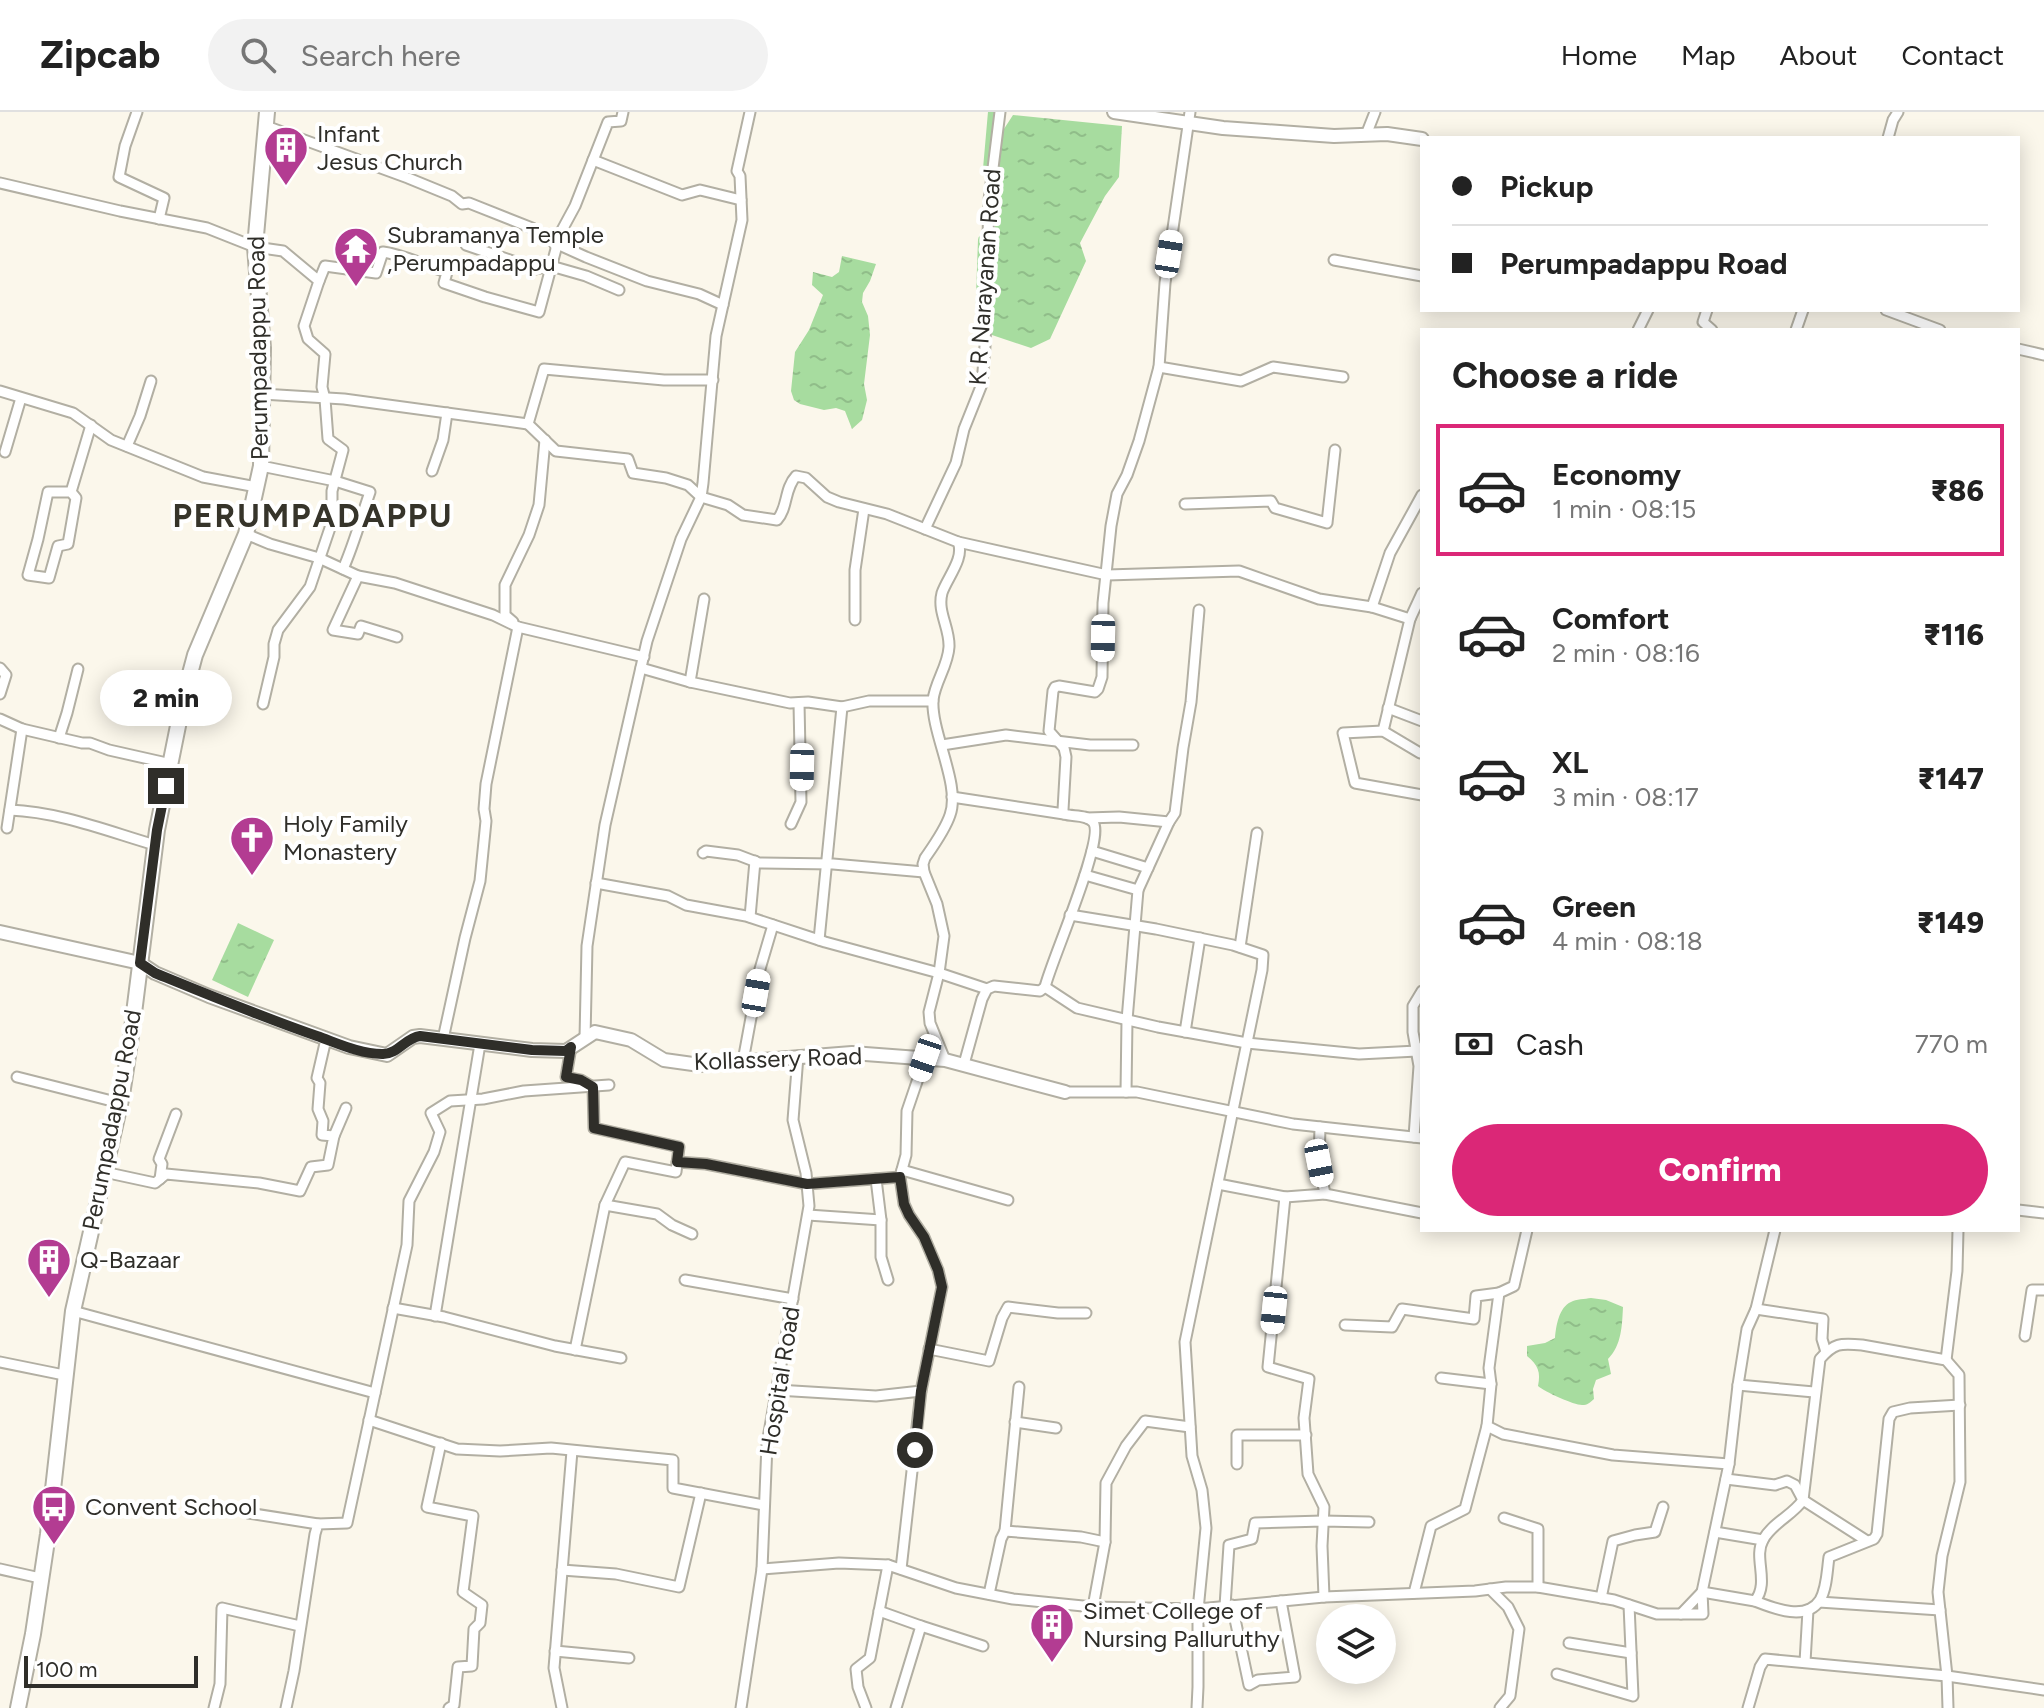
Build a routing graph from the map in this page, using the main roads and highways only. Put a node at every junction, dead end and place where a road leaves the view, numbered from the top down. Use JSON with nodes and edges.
{"nodes":[{"id":1,"x":267,"y":119,"type":"edge"},
{"id":2,"x":18,"y":1708,"type":"edge"}],
"edges":[{"from":1,"to":2,"type":"main road","name":"Perumpadappu Road"}]}
